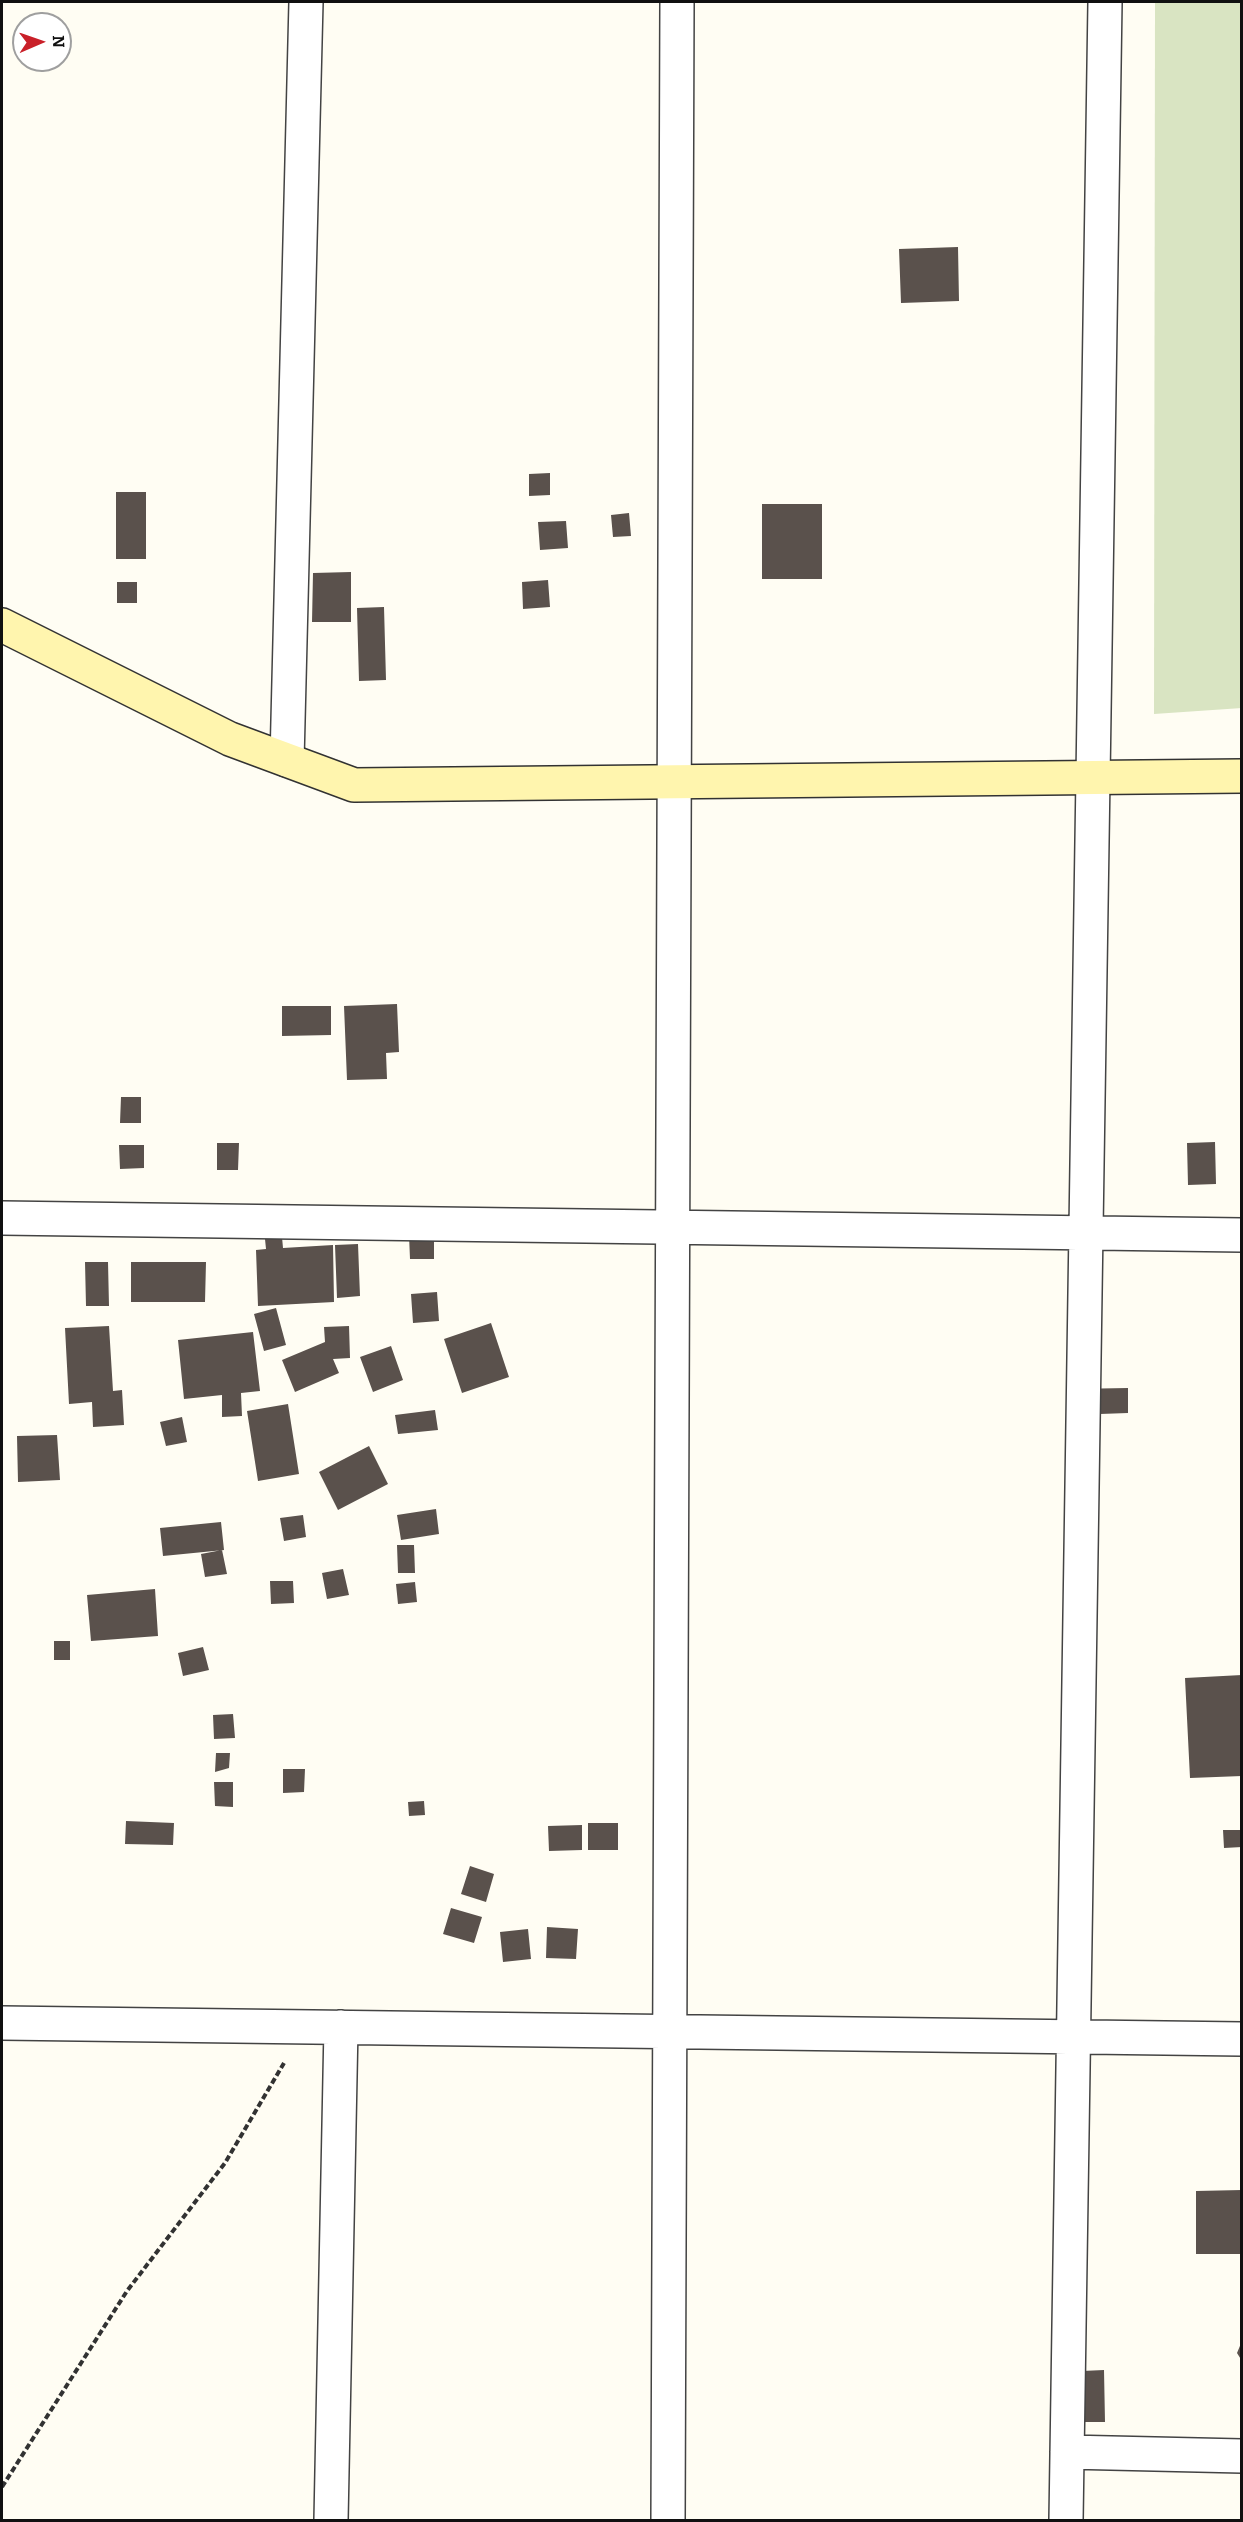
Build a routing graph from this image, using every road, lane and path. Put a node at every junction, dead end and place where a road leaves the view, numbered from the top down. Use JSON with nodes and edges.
{"nodes":[{"id":1,"x":306,"y":2,"type":"edge"},
{"id":2,"x":677,"y":2,"type":"edge"},
{"id":3,"x":1105,"y":2,"type":"edge"},
{"id":4,"x":2,"y":625,"type":"edge"},
{"id":5,"x":287,"y":760,"type":"junction"},
{"id":6,"x":1242,"y":776,"type":"edge"},
{"id":7,"x":1093,"y":777,"type":"junction"},
{"id":8,"x":674,"y":782,"type":"junction"},
{"id":9,"x":2,"y":1218,"type":"edge"},
{"id":10,"x":673,"y":1227,"type":"junction"},
{"id":11,"x":1086,"y":1233,"type":"junction"},
{"id":12,"x":1242,"y":1235,"type":"edge"},
{"id":13,"x":2,"y":2023,"type":"edge"},
{"id":14,"x":306,"y":2026,"type":"junction"},
{"id":15,"x":341,"y":2027,"type":"junction"},
{"id":16,"x":670,"y":2031,"type":"junction"},
{"id":17,"x":1073,"y":2037,"type":"junction"},
{"id":18,"x":1242,"y":2039,"type":"edge"},
{"id":19,"x":1067,"y":2452,"type":"junction"},
{"id":20,"x":1242,"y":2456,"type":"edge"},
{"id":21,"x":2,"y":2487,"type":"edge"},
{"id":22,"x":330,"y":2520,"type":"edge"},
{"id":23,"x":668,"y":2520,"type":"edge"},
{"id":24,"x":1066,"y":2520,"type":"edge"}],
"edges":[{"from":1,"to":5,"type":"street"},
{"from":2,"to":8,"type":"street"},
{"from":3,"to":7,"type":"street"},
{"from":4,"to":5,"type":"main road"},
{"from":5,"to":8,"type":"main road"},
{"from":6,"to":7,"type":"main road"},
{"from":7,"to":8,"type":"main road"},
{"from":7,"to":11,"type":"street"},
{"from":8,"to":10,"type":"street"},
{"from":9,"to":10,"type":"street"},
{"from":10,"to":11,"type":"street"},
{"from":10,"to":16,"type":"street"},
{"from":11,"to":12,"type":"street"},
{"from":11,"to":17,"type":"street"},
{"from":13,"to":14,"type":"street"},
{"from":14,"to":15,"type":"street"},
{"from":14,"to":21,"type":"path"},
{"from":15,"to":16,"type":"street"},
{"from":15,"to":22,"type":"street"},
{"from":16,"to":17,"type":"street"},
{"from":16,"to":23,"type":"street"},
{"from":17,"to":18,"type":"street"},
{"from":17,"to":19,"type":"street"},
{"from":19,"to":20,"type":"street"},
{"from":19,"to":24,"type":"street"}]}
